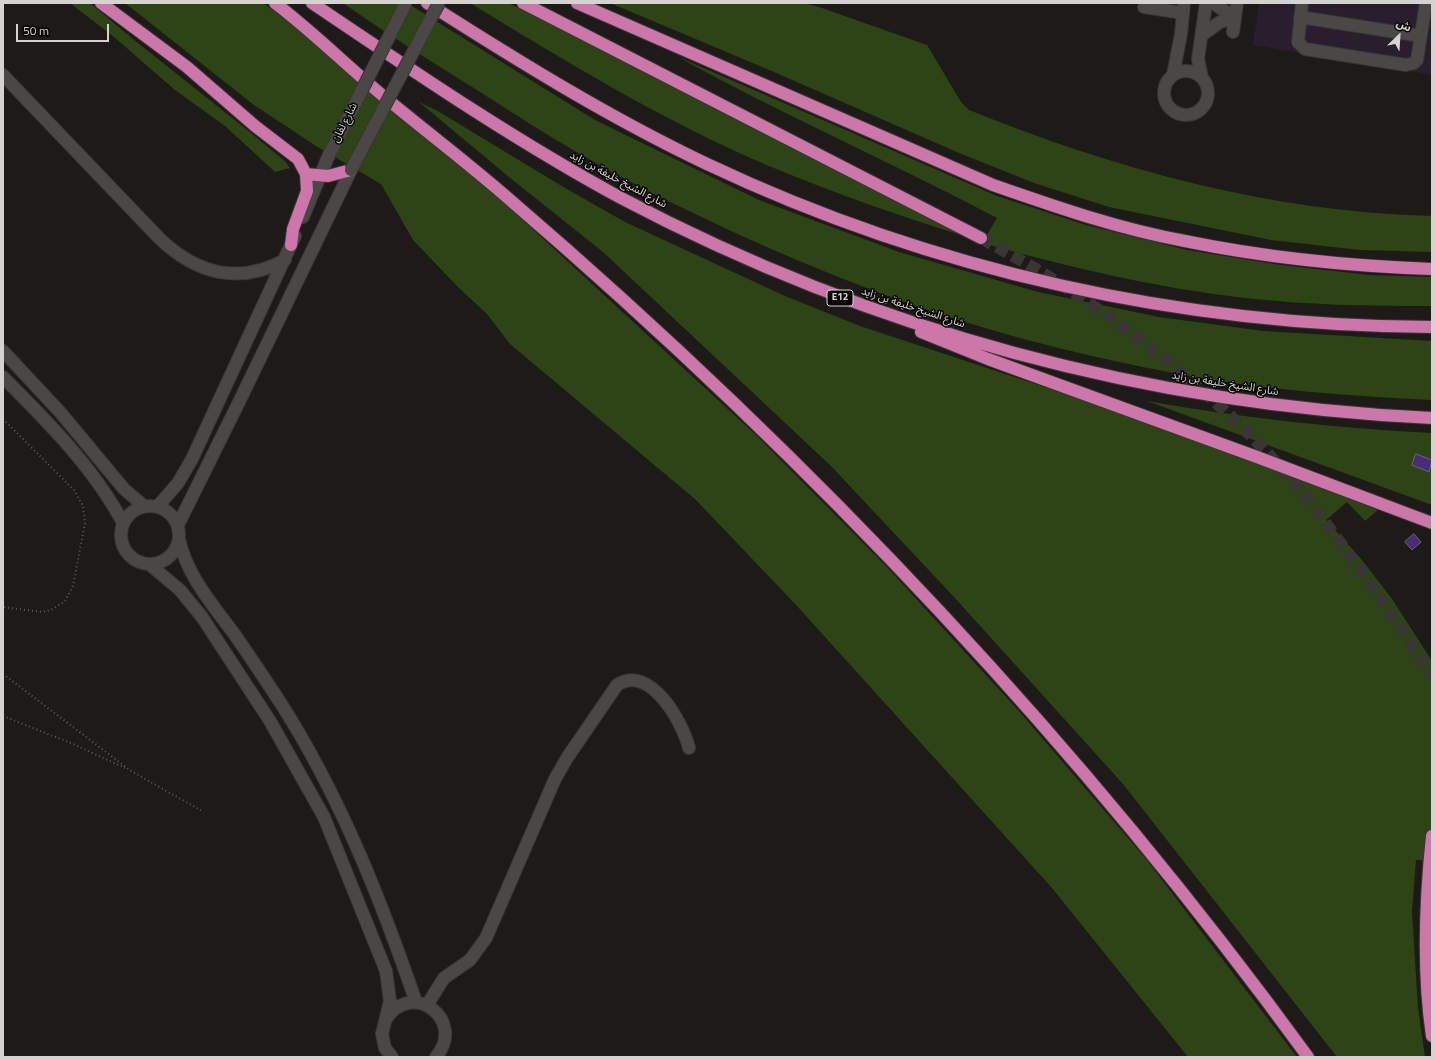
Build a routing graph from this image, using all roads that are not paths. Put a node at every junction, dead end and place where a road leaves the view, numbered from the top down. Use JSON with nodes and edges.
{"nodes":[{"id":1,"x":101,"y":3,"type":"edge"},
{"id":2,"x":275,"y":3,"type":"edge"},
{"id":3,"x":312,"y":3,"type":"edge"},
{"id":4,"x":406,"y":3,"type":"edge"},
{"id":5,"x":427,"y":3,"type":"edge"},
{"id":6,"x":439,"y":3,"type":"edge"},
{"id":7,"x":524,"y":3,"type":"edge"},
{"id":8,"x":577,"y":3,"type":"edge"},
{"id":9,"x":1206,"y":3,"type":"edge"},
{"id":10,"x":1213,"y":3,"type":"edge"},
{"id":11,"x":1237,"y":3,"type":"edge"},
{"id":12,"x":1302,"y":3,"type":"edge"},
{"id":13,"x":1426,"y":3,"type":"edge"},
{"id":14,"x":1144,"y":7,"type":"dead end"},
{"id":15,"x":1183,"y":8,"type":"edge"},
{"id":16,"x":1300,"y":17,"type":"junction"},
{"id":17,"x":1235,"y":18,"type":"junction"},
{"id":18,"x":1233,"y":32,"type":"dead end"},
{"id":19,"x":1202,"y":35,"type":"junction"},
{"id":20,"x":1421,"y":36,"type":"junction"},
{"id":21,"x":3,"y":75,"type":"edge"},
{"id":22,"x":1173,"y":75,"type":"junction"},
{"id":23,"x":1202,"y":78,"type":"junction"},
{"id":24,"x":351,"y":170,"type":"junction"},
{"id":25,"x":306,"y":174,"type":"junction"},
{"id":26,"x":320,"y":177,"type":"junction"},
{"id":27,"x":981,"y":238,"type":"tunnel mouth"},
{"id":28,"x":291,"y":246,"type":"junction"},
{"id":29,"x":285,"y":260,"type":"junction"},
{"id":30,"x":1432,"y":269,"type":"edge"},
{"id":31,"x":873,"y":310,"type":"junction"},
{"id":32,"x":1432,"y":327,"type":"edge"},
{"id":33,"x":3,"y":351,"type":"edge"},
{"id":34,"x":3,"y":377,"type":"edge"},
{"id":35,"x":1432,"y":418,"type":"edge"},
{"id":36,"x":144,"y":506,"type":"junction"},
{"id":37,"x":158,"y":506,"type":"junction"},
{"id":38,"x":123,"y":523,"type":"junction"},
{"id":39,"x":1432,"y":523,"type":"edge"},
{"id":40,"x":178,"y":525,"type":"junction"},
{"id":41,"x":179,"y":539,"type":"junction"},
{"id":42,"x":149,"y":564,"type":"junction"},
{"id":43,"x":689,"y":748,"type":"dead end"},
{"id":44,"x":1432,"y":836,"type":"edge"},
{"id":45,"x":422,"y":1004,"type":"junction"},
{"id":46,"x":385,"y":1020,"type":"junction"},
{"id":47,"x":1432,"y":1036,"type":"edge"},
{"id":48,"x":392,"y":1057,"type":"edge"},
{"id":49,"x":436,"y":1057,"type":"edge"},
{"id":50,"x":1308,"y":1057,"type":"edge"}],
"edges":[{"from":1,"to":25,"type":"highway"},
{"from":2,"to":50,"type":"highway"},
{"from":3,"to":31,"type":"highway","name":"شارع الشيخ خليفة بن زايد","number":"E12"},
{"from":4,"to":26,"type":"street","name":"شارع لفان","bridge":true},
{"from":5,"to":32,"type":"highway"},
{"from":6,"to":24,"type":"street","bridge":true},
{"from":7,"to":27,"type":"highway"},
{"from":8,"to":30,"type":"highway"},
{"from":9,"to":19,"type":"street"},
{"from":10,"to":17,"type":"street"},
{"from":11,"to":17,"type":"street"},
{"from":12,"to":16,"type":"street"},
{"from":13,"to":20,"type":"street"},
{"from":14,"to":15,"type":"street"},
{"from":15,"to":22,"type":"street"},
{"from":16,"to":20,"type":"street"},
{"from":16,"to":20,"type":"street"},
{"from":17,"to":18,"type":"street"},
{"from":17,"to":19,"type":"street"},
{"from":19,"to":23,"type":"street"},
{"from":21,"to":29,"type":"street"},
{"from":22,"to":23,"type":"street"},
{"from":22,"to":23,"type":"street"},
{"from":24,"to":26,"type":"highway"},
{"from":24,"to":40,"type":"street"},
{"from":25,"to":26,"type":"highway"},
{"from":25,"to":28,"type":"highway"},
{"from":26,"to":28,"type":"street","name":"شارع لفان"},
{"from":28,"to":29,"type":"street","name":"شارع لفان"},
{"from":29,"to":37,"type":"street","name":"شارع لفان"},
{"from":31,"to":35,"type":"highway","name":"شارع الشيخ خليفة بن زايد","number":"E12"},
{"from":31,"to":39,"type":"highway"},
{"from":33,"to":36,"type":"street"},
{"from":34,"to":38,"type":"street"},
{"from":36,"to":37,"type":"street"},
{"from":36,"to":38,"type":"street"},
{"from":37,"to":40,"type":"street"},
{"from":38,"to":42,"type":"street"},
{"from":40,"to":41,"type":"street"},
{"from":41,"to":42,"type":"street"},
{"from":41,"to":45,"type":"street"},
{"from":42,"to":46,"type":"street"},
{"from":43,"to":45,"type":"street"},
{"from":44,"to":47,"type":"highway"},
{"from":45,"to":46,"type":"street"},
{"from":45,"to":49,"type":"street"},
{"from":46,"to":48,"type":"street"}]}
